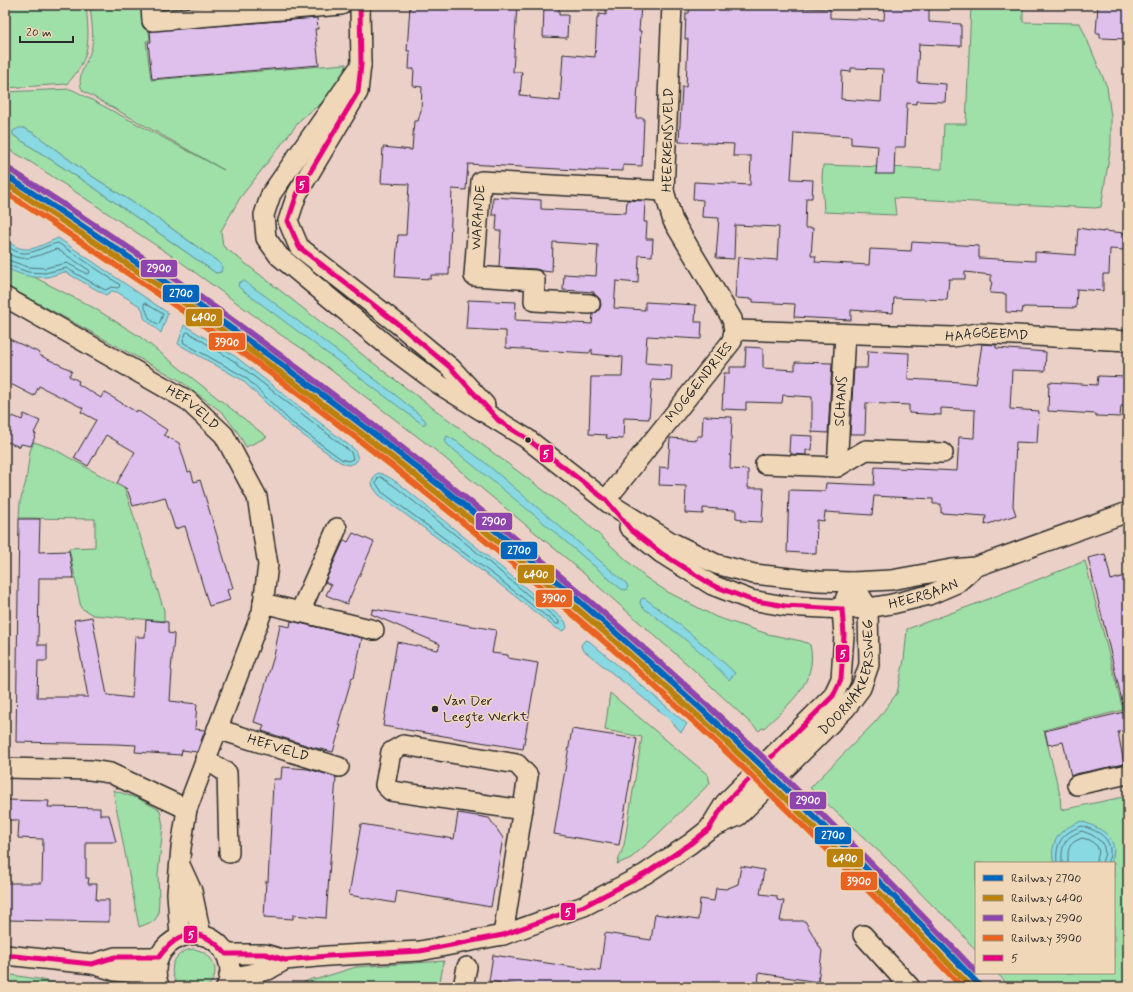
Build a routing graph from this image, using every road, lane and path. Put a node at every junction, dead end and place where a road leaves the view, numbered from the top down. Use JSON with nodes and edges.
{"nodes":[{"id":1,"x":151,"y":5,"type":"edge"},
{"id":2,"x":340,"y":5,"type":"edge"},
{"id":3,"x":360,"y":5,"type":"edge"},
{"id":4,"x":672,"y":5,"type":"edge"},
{"id":5,"x":361,"y":65,"type":"junction"},
{"id":6,"x":664,"y":191,"type":"junction"},
{"id":7,"x":5,"y":297,"type":"edge"},
{"id":8,"x":590,"y":304,"type":"dead end"},
{"id":9,"x":734,"y":330,"type":"junction"},
{"id":10,"x":845,"y":334,"type":"junction"},
{"id":11,"x":1128,"y":341,"type":"edge"},
{"id":12,"x":499,"y":421,"type":"junction"},
{"id":13,"x":943,"y":453,"type":"dead end"},
{"id":14,"x":765,"y":464,"type":"dead end"},
{"id":15,"x":837,"y":467,"type":"junction"},
{"id":16,"x":608,"y":502,"type":"junction"},
{"id":17,"x":1128,"y":513,"type":"edge"},
{"id":18,"x":337,"y":528,"type":"dead end"},
{"id":19,"x":975,"y":567,"type":"junction"},
{"id":20,"x":852,"y":582,"type":"junction"},
{"id":21,"x":263,"y":602,"type":"junction"},
{"id":22,"x":868,"y":608,"type":"junction"},
{"id":23,"x":842,"y":609,"type":"junction"},
{"id":24,"x":300,"y":612,"type":"junction"},
{"id":25,"x":374,"y":630,"type":"dead end"},
{"id":26,"x":217,"y":729,"type":"junction"},
{"id":27,"x":205,"y":759,"type":"junction"},
{"id":28,"x":339,"y":767,"type":"dead end"},
{"id":29,"x":5,"y":768,"type":"edge"},
{"id":30,"x":1128,"y":774,"type":"edge"},
{"id":31,"x":1077,"y":785,"type":"dead end"},
{"id":32,"x":187,"y":808,"type":"junction"},
{"id":33,"x":522,"y":810,"type":"junction"},
{"id":34,"x":709,"y":829,"type":"junction"},
{"id":35,"x":229,"y":853,"type":"dead end"},
{"id":36,"x":180,"y":866,"type":"junction"},
{"id":37,"x":201,"y":935,"type":"junction"},
{"id":38,"x":502,"y":935,"type":"junction"},
{"id":39,"x":863,"y":935,"type":"dead end"},
{"id":40,"x":180,"y":937,"type":"junction"},
{"id":41,"x":226,"y":954,"type":"junction"},
{"id":42,"x":5,"y":955,"type":"edge"},
{"id":43,"x":285,"y":960,"type":"junction"},
{"id":44,"x":467,"y":967,"type":"dead end"},
{"id":45,"x":158,"y":973,"type":"edge"},
{"id":46,"x":228,"y":982,"type":"edge"},
{"id":47,"x":463,"y":987,"type":"edge"},
{"id":48,"x":910,"y":987,"type":"edge"}],
"edges":[{"from":1,"to":2,"type":"street"},
{"from":3,"to":5,"type":"street"},
{"from":4,"to":6,"type":"street","name":"HEERKENSVELD"},
{"from":5,"to":12,"type":"street","name":"HEERBAAN"},
{"from":5,"to":12,"type":"street","name":"HEERBAAN"},
{"from":6,"to":8,"type":"street","name":"WARANDE"},
{"from":6,"to":9,"type":"street","name":"HEERKENSVELD"},
{"from":7,"to":21,"type":"street","name":"HEFVELD"},
{"from":9,"to":10,"type":"street","name":"MOGGENDRIES"},
{"from":9,"to":16,"type":"street","name":"MOGGENDRIES"},
{"from":10,"to":11,"type":"street","name":"HAAGBEEMD"},
{"from":10,"to":15,"type":"street","name":"SCHANS"},
{"from":12,"to":16,"type":"street","name":"HEERBAAN"},
{"from":13,"to":15,"type":"street"},
{"from":14,"to":15,"type":"street"},
{"from":16,"to":20,"type":"street","name":"HEERBAAN"},
{"from":16,"to":23,"type":"street","name":"HEERBAAN"},
{"from":17,"to":19,"type":"street","name":"HEERBAAN"},
{"from":18,"to":24,"type":"street"},
{"from":19,"to":20,"type":"street","name":"HEERBAAN"},
{"from":19,"to":22,"type":"street","name":"HEERBAAN"},
{"from":20,"to":22,"type":"street","name":"DOORNAKKERSWEG"},
{"from":20,"to":23,"type":"street","name":"DOORNAKKERSWEG"},
{"from":21,"to":24,"type":"street"},
{"from":21,"to":26,"type":"street","name":"HEFVELD"},
{"from":22,"to":23,"type":"street","name":"HEERBAAN"},
{"from":22,"to":34,"type":"street","name":"DOORNAKKERSWEG"},
{"from":23,"to":34,"type":"street","name":"DOORNAKKERSWEG"},
{"from":24,"to":25,"type":"street"},
{"from":26,"to":27,"type":"street","name":"HEFVELD"},
{"from":26,"to":28,"type":"street","name":"HEFVELD"},
{"from":27,"to":32,"type":"street","name":"HEFVELD"},
{"from":27,"to":35,"type":"street"},
{"from":29,"to":32,"type":"street"},
{"from":30,"to":31,"type":"street"},
{"from":32,"to":36,"type":"street","name":"HEFVELD"},
{"from":33,"to":33,"type":"street"},
{"from":33,"to":38,"type":"street"},
{"from":34,"to":38,"type":"street","name":"DOORNAKKERSWEG"},
{"from":36,"to":37,"type":"street","name":"HEFVELD"},
{"from":36,"to":40,"type":"street","name":"HEFVELD"},
{"from":37,"to":40,"type":"street"},
{"from":37,"to":41,"type":"street"},
{"from":38,"to":43,"type":"street","name":"DOORNAKKERSWEG"},
{"from":39,"to":48,"type":"street"},
{"from":40,"to":45,"type":"street"},
{"from":41,"to":43,"type":"street","name":"DOORNAKKERSWEG"},
{"from":41,"to":46,"type":"street"},
{"from":42,"to":45,"type":"street"},
{"from":43,"to":46,"type":"street","name":"DOORNAKKERSWEG"},
{"from":44,"to":47,"type":"street"}]}
